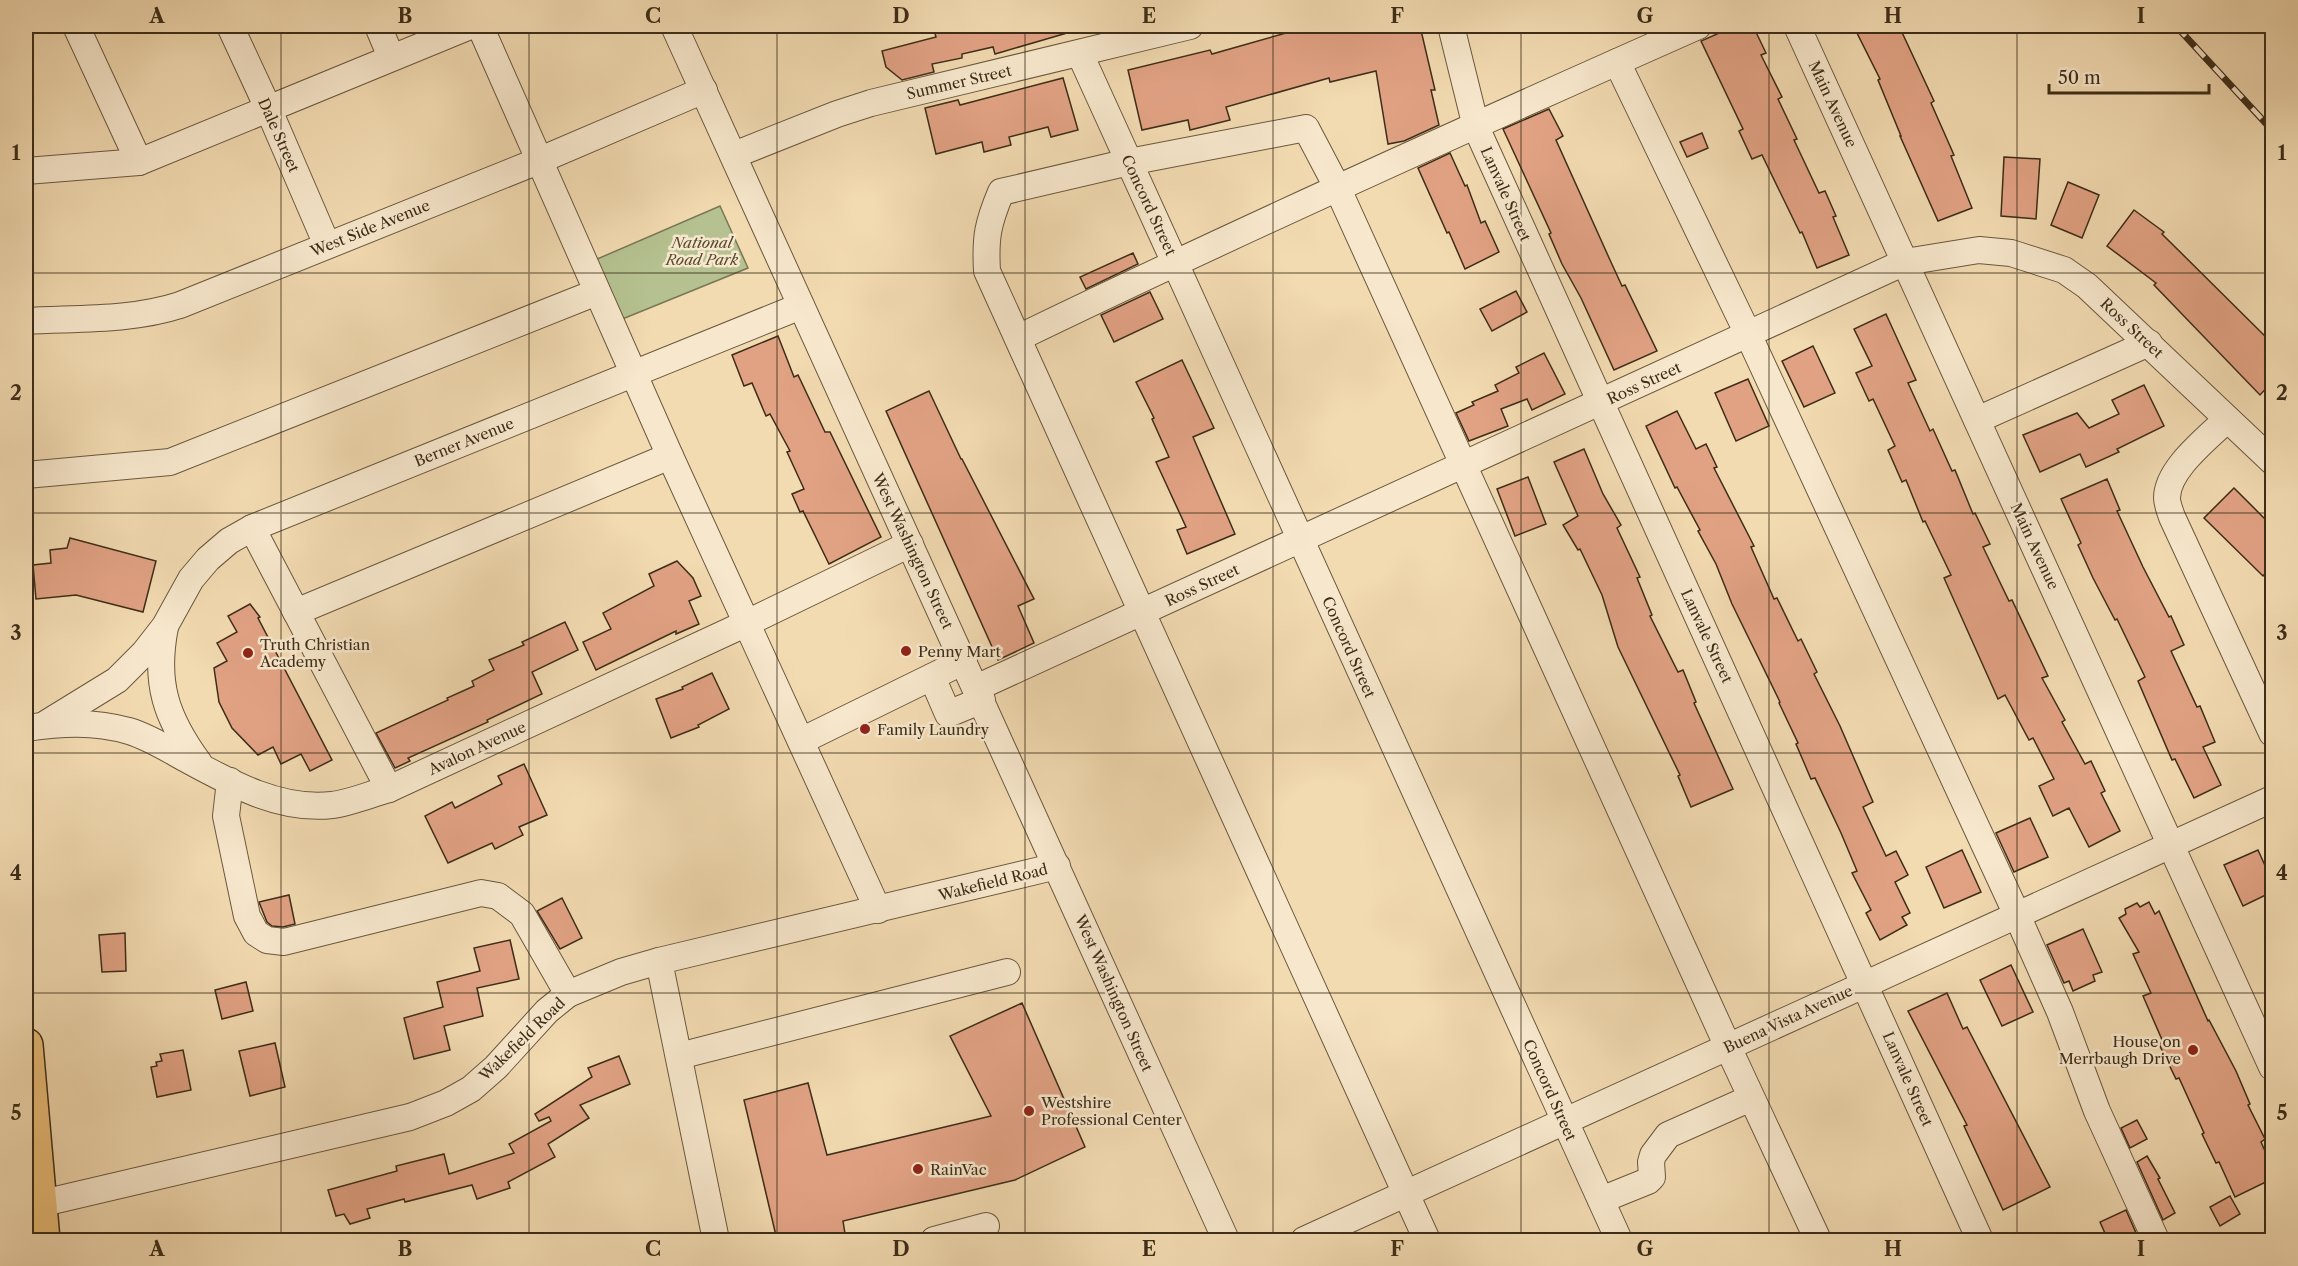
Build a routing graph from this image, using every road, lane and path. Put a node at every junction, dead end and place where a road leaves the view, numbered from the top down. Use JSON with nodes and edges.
{"nodes":[{"id":1,"x":75,"y":26,"type":"edge"},
{"id":2,"x":230,"y":26,"type":"edge"},
{"id":3,"x":378,"y":26,"type":"edge"},
{"id":4,"x":470,"y":26,"type":"edge"},
{"id":5,"x":480,"y":26,"type":"edge"},
{"id":6,"x":674,"y":26,"type":"edge"},
{"id":7,"x":1190,"y":26,"type":"edge"},
{"id":8,"x":1452,"y":26,"type":"edge"},
{"id":9,"x":1698,"y":26,"type":"edge"},
{"id":10,"x":1797,"y":26,"type":"edge"},
{"id":11,"x":1080,"y":54,"type":"junction"},
{"id":12,"x":391,"y":57,"type":"junction"},
{"id":13,"x":1617,"y":62,"type":"junction"},
{"id":14,"x":704,"y":90,"type":"junction"},
{"id":15,"x":268,"y":108,"type":"junction"},
{"id":16,"x":1476,"y":127,"type":"junction"},
{"id":17,"x":734,"y":155,"type":"junction"},
{"id":18,"x":538,"y":161,"type":"junction"},
{"id":19,"x":139,"y":162,"type":"junction"},
{"id":20,"x":1129,"y":162,"type":"junction"},
{"id":21,"x":26,"y":171,"type":"edge"},
{"id":22,"x":1336,"y":187,"type":"junction"},
{"id":23,"x":327,"y":245,"type":"junction"},
{"id":24,"x":1905,"y":262,"type":"junction"},
{"id":25,"x":1175,"y":263,"type":"junction"},
{"id":26,"x":597,"y":292,"type":"junction"},
{"id":27,"x":801,"y":306,"type":"junction"},
{"id":28,"x":26,"y":321,"type":"edge"},
{"id":29,"x":1748,"y":334,"type":"junction"},
{"id":30,"x":1018,"y":338,"type":"junction"},
{"id":31,"x":2149,"y":343,"type":"junction"},
{"id":32,"x":634,"y":373,"type":"junction"},
{"id":33,"x":1601,"y":403,"type":"junction"},
{"id":34,"x":2227,"y":418,"type":"junction"},
{"id":35,"x":1977,"y":420,"type":"junction"},
{"id":36,"x":670,"y":456,"type":"junction"},
{"id":37,"x":2272,"y":461,"type":"edge"},
{"id":38,"x":1464,"y":465,"type":"junction"},
{"id":39,"x":26,"y":475,"type":"edge"},
{"id":40,"x":252,"y":528,"type":"junction"},
{"id":41,"x":1301,"y":540,"type":"junction"},
{"id":42,"x":910,"y":544,"type":"junction"},
{"id":43,"x":296,"y":612,"type":"junction"},
{"id":44,"x":1143,"y":612,"type":"junction"},
{"id":45,"x":747,"y":623,"type":"junction"},
{"id":46,"x":165,"y":626,"type":"junction"},
{"id":47,"x":964,"y":662,"type":"junction"},
{"id":48,"x":130,"y":666,"type":"junction"},
{"id":49,"x":932,"y":677,"type":"junction"},
{"id":50,"x":979,"y":694,"type":"junction"},
{"id":51,"x":166,"y":701,"type":"junction"},
{"id":52,"x":34,"y":727,"type":"edge"},
{"id":53,"x":2272,"y":733,"type":"edge"},
{"id":54,"x":801,"y":741,"type":"junction"},
{"id":55,"x":203,"y":768,"type":"junction"},
{"id":56,"x":230,"y":781,"type":"junction"},
{"id":57,"x":389,"y":789,"type":"junction"},
{"id":58,"x":2272,"y":799,"type":"edge"},
{"id":59,"x":2171,"y":845,"type":"junction"},
{"id":60,"x":1057,"y":866,"type":"junction"},
{"id":61,"x":878,"y":910,"type":"junction"},
{"id":62,"x":2017,"y":915,"type":"junction"},
{"id":63,"x":659,"y":961,"type":"junction"},
{"id":64,"x":1007,"y":972,"type":"dead end"},
{"id":65,"x":1866,"y":984,"type":"junction"},
{"id":66,"x":568,"y":994,"type":"junction"},
{"id":67,"x":26,"y":1045,"type":"edge"},
{"id":68,"x":1728,"y":1047,"type":"junction"},
{"id":69,"x":679,"y":1056,"type":"junction"},
{"id":70,"x":2272,"y":1067,"type":"edge"},
{"id":71,"x":1752,"y":1098,"type":"junction"},
{"id":72,"x":1565,"y":1121,"type":"junction"},
{"id":73,"x":1406,"y":1194,"type":"junction"},
{"id":74,"x":1601,"y":1200,"type":"junction"},
{"id":75,"x":33,"y":1206,"type":"edge"},
{"id":76,"x":986,"y":1226,"type":"dead end"},
{"id":77,"x":43,"y":1240,"type":"edge"},
{"id":78,"x":716,"y":1240,"type":"edge"},
{"id":79,"x":934,"y":1240,"type":"edge"},
{"id":80,"x":1226,"y":1240,"type":"edge"},
{"id":81,"x":1304,"y":1240,"type":"edge"},
{"id":82,"x":1427,"y":1240,"type":"edge"},
{"id":83,"x":1619,"y":1240,"type":"edge"},
{"id":84,"x":1818,"y":1240,"type":"edge"},
{"id":85,"x":1980,"y":1240,"type":"edge"},
{"id":86,"x":2156,"y":1240,"type":"edge"}],
"edges":[{"from":1,"to":19,"type":"street"},
{"from":2,"to":15,"type":"street","name":"Dale Street"},
{"from":3,"to":12,"type":"street"},
{"from":4,"to":12,"type":"street"},
{"from":5,"to":18,"type":"street"},
{"from":6,"to":14,"type":"street","name":"West Washington Street"},
{"from":7,"to":11,"type":"street","name":"Summer Street"},
{"from":8,"to":16,"type":"street","name":"Lanvale Street"},
{"from":9,"to":13,"type":"street"},
{"from":10,"to":24,"type":"street","name":"Main Avenue"},
{"from":11,"to":17,"type":"street","name":"Summer Street"},
{"from":11,"to":20,"type":"street","name":"Concord Street"},
{"from":12,"to":15,"type":"street"},
{"from":13,"to":16,"type":"street"},
{"from":13,"to":29,"type":"street"},
{"from":14,"to":17,"type":"street","name":"West Washington Street"},
{"from":14,"to":18,"type":"street","name":"West Side Avenue"},
{"from":15,"to":19,"type":"street"},
{"from":15,"to":23,"type":"street","name":"Dale Street"},
{"from":16,"to":22,"type":"street"},
{"from":16,"to":33,"type":"street","name":"Lanvale Street"},
{"from":17,"to":27,"type":"street","name":"West Washington Street"},
{"from":18,"to":23,"type":"street","name":"West Side Avenue"},
{"from":18,"to":26,"type":"street"},
{"from":19,"to":21,"type":"street"},
{"from":20,"to":22,"type":"street"},
{"from":20,"to":25,"type":"street","name":"Concord Street"},
{"from":20,"to":30,"type":"street"},
{"from":22,"to":25,"type":"street"},
{"from":22,"to":38,"type":"street"},
{"from":23,"to":28,"type":"street","name":"West Side Avenue"},
{"from":24,"to":29,"type":"street","name":"Ross Street"},
{"from":24,"to":31,"type":"street","name":"Ross Street"},
{"from":24,"to":35,"type":"street","name":"Main Avenue"},
{"from":25,"to":30,"type":"street"},
{"from":25,"to":41,"type":"street","name":"Concord Street"},
{"from":26,"to":32,"type":"street"},
{"from":26,"to":39,"type":"street"},
{"from":27,"to":32,"type":"street","name":"Berner Avenue"},
{"from":27,"to":42,"type":"street","name":"West Washington Street"},
{"from":29,"to":33,"type":"street","name":"Ross Street"},
{"from":29,"to":62,"type":"street"},
{"from":30,"to":44,"type":"street"},
{"from":31,"to":34,"type":"street","name":"Ross Street"},
{"from":31,"to":35,"type":"street"},
{"from":32,"to":36,"type":"street"},
{"from":32,"to":40,"type":"street","name":"Berner Avenue"},
{"from":33,"to":38,"type":"street","name":"Ross Street"},
{"from":33,"to":65,"type":"street","name":"Lanvale Street"},
{"from":34,"to":37,"type":"street","name":"Ross Street"},
{"from":34,"to":53,"type":"street"},
{"from":35,"to":59,"type":"street","name":"Main Avenue"},
{"from":36,"to":43,"type":"street"},
{"from":36,"to":45,"type":"street"},
{"from":38,"to":41,"type":"street","name":"Ross Street"},
{"from":38,"to":68,"type":"street"},
{"from":40,"to":43,"type":"street"},
{"from":40,"to":46,"type":"street","name":"Berner Avenue"},
{"from":41,"to":44,"type":"street","name":"Ross Street"},
{"from":41,"to":72,"type":"street","name":"Concord Street"},
{"from":42,"to":45,"type":"street","name":"Avalon Avenue"},
{"from":42,"to":47,"type":"street","name":"West Washington Street"},
{"from":43,"to":57,"type":"street"},
{"from":44,"to":50,"type":"street","name":"Ross Street"},
{"from":44,"to":73,"type":"street"},
{"from":45,"to":54,"type":"street"},
{"from":45,"to":57,"type":"street","name":"Avalon Avenue"},
{"from":46,"to":48,"type":"street","name":"Berner Avenue"},
{"from":46,"to":51,"type":"street","name":"Berner Avenue"},
{"from":47,"to":49,"type":"street"},
{"from":47,"to":50,"type":"street","name":"West Washington Street"},
{"from":48,"to":51,"type":"street"},
{"from":48,"to":52,"type":"street","name":"Berner Avenue"},
{"from":49,"to":50,"type":"street","name":"Ross Street"},
{"from":49,"to":54,"type":"street"},
{"from":50,"to":60,"type":"street","name":"West Washington Street"},
{"from":51,"to":55,"type":"street","name":"Berner Avenue"},
{"from":52,"to":55,"type":"street","name":"Avalon Avenue"},
{"from":54,"to":61,"type":"street"},
{"from":55,"to":56,"type":"street","name":"Avalon Avenue"},
{"from":56,"to":57,"type":"street","name":"Avalon Avenue"},
{"from":56,"to":66,"type":"street"},
{"from":58,"to":59,"type":"street","name":"Buena Vista Avenue"},
{"from":59,"to":62,"type":"street","name":"Buena Vista Avenue"},
{"from":59,"to":70,"type":"street","name":"Main Avenue"},
{"from":60,"to":61,"type":"street","name":"Wakefield Road"},
{"from":60,"to":80,"type":"street","name":"West Washington Street"},
{"from":61,"to":63,"type":"street","name":"Wakefield Road"},
{"from":62,"to":65,"type":"street","name":"Buena Vista Avenue"},
{"from":62,"to":86,"type":"street"},
{"from":63,"to":66,"type":"street","name":"Wakefield Road"},
{"from":63,"to":69,"type":"street"},
{"from":64,"to":69,"type":"street"},
{"from":65,"to":68,"type":"street","name":"Buena Vista Avenue"},
{"from":65,"to":85,"type":"street","name":"Lanvale Street"},
{"from":66,"to":75,"type":"street","name":"Wakefield Road"},
{"from":67,"to":75,"type":"main road"},
{"from":68,"to":71,"type":"street"},
{"from":68,"to":72,"type":"street","name":"Buena Vista Avenue"},
{"from":69,"to":78,"type":"street"},
{"from":71,"to":74,"type":"street"},
{"from":71,"to":84,"type":"street"},
{"from":72,"to":73,"type":"street","name":"Buena Vista Avenue"},
{"from":72,"to":74,"type":"street","name":"Concord Street"},
{"from":73,"to":81,"type":"street","name":"Buena Vista Avenue"},
{"from":73,"to":82,"type":"street"},
{"from":74,"to":83,"type":"street","name":"Concord Street"},
{"from":75,"to":77,"type":"main road"},
{"from":76,"to":79,"type":"street"}]}
